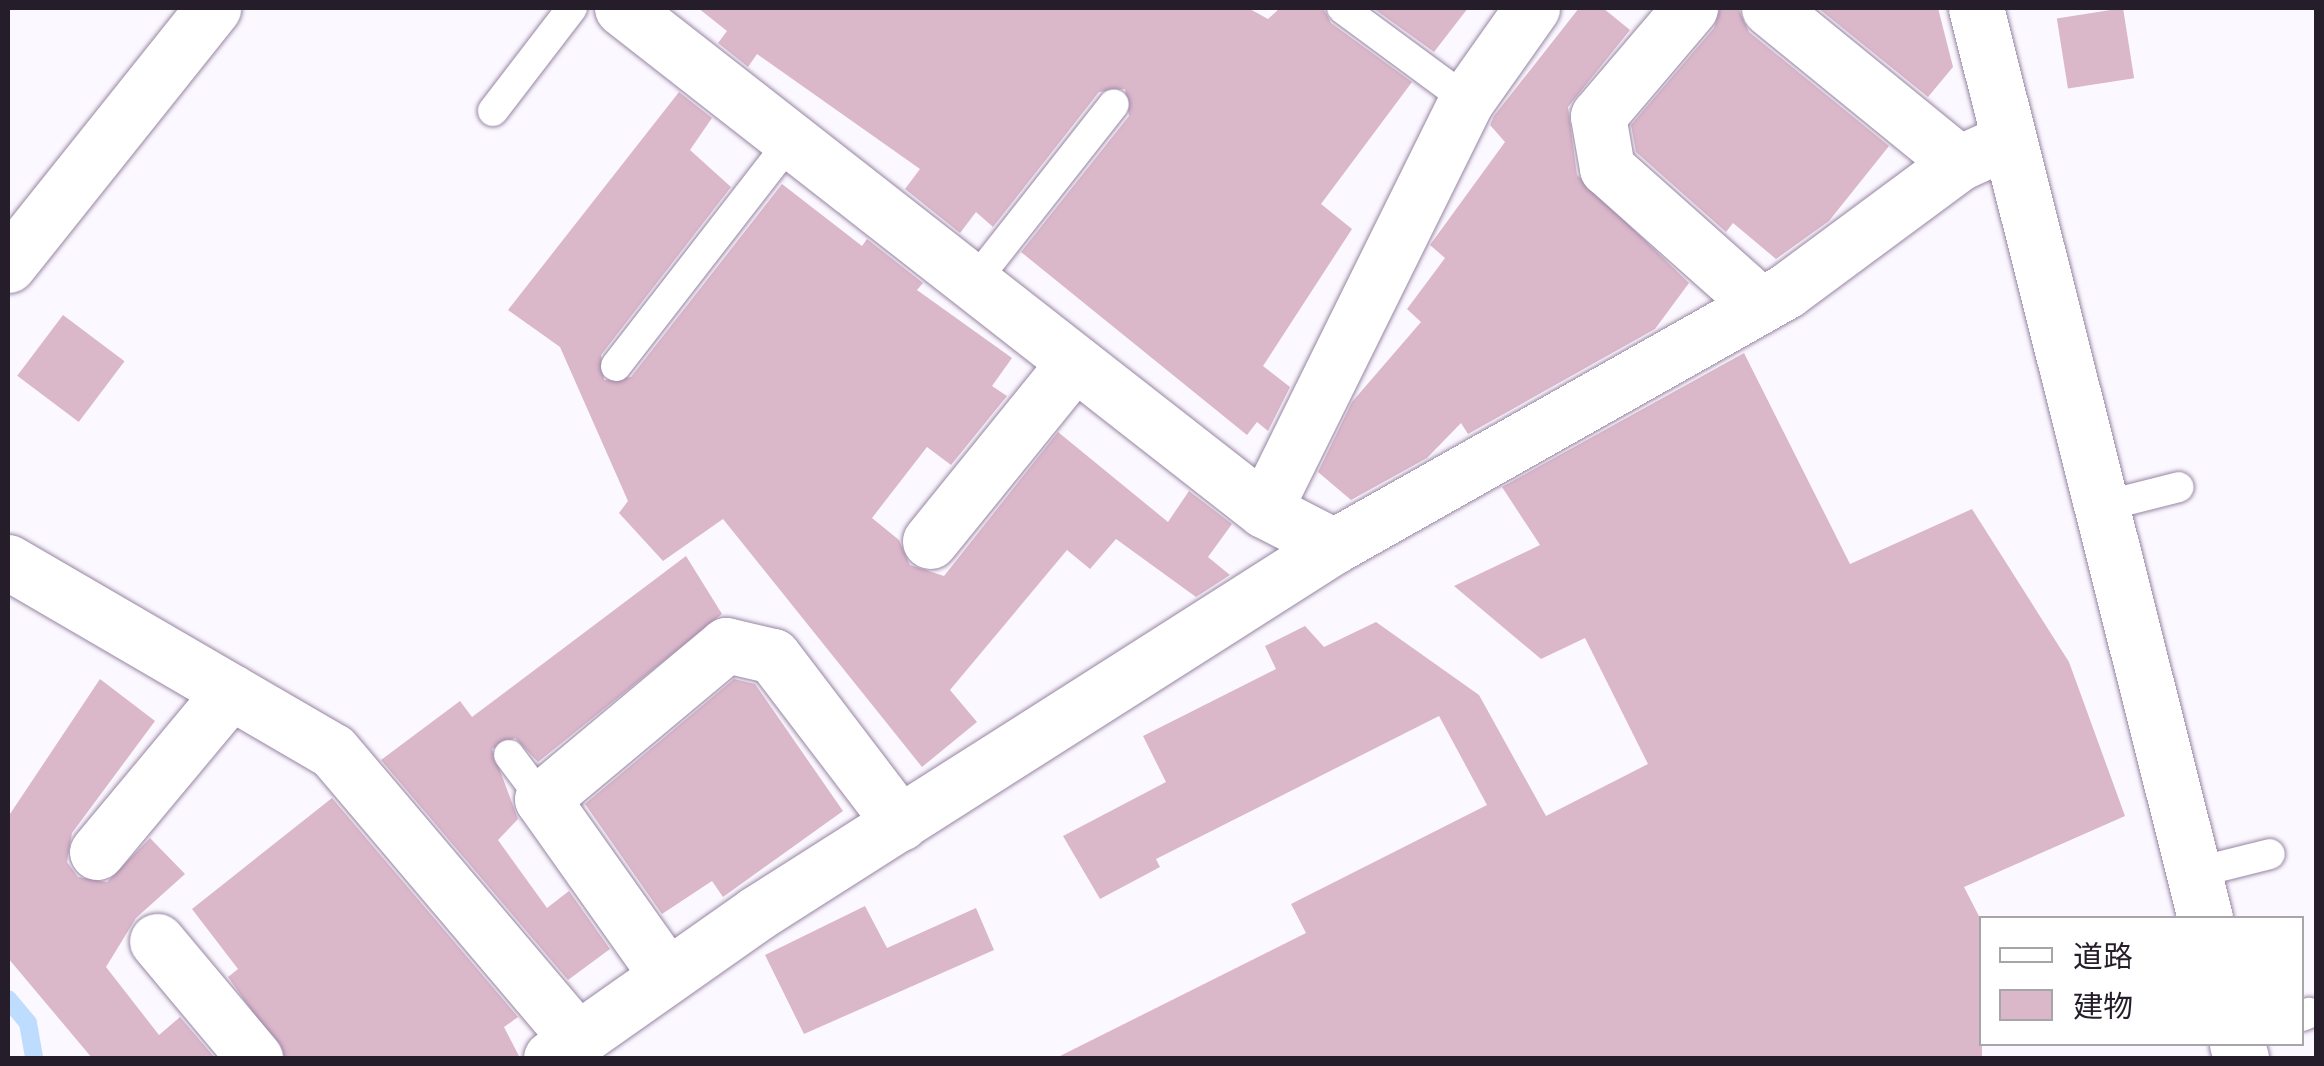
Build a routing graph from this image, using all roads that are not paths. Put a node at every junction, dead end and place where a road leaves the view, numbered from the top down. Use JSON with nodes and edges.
{"nodes":[{"id":1,"x":212,"y":8,"type":"edge"},
{"id":2,"x":572,"y":8,"type":"edge"},
{"id":3,"x":622,"y":8,"type":"edge"},
{"id":4,"x":1342,"y":8,"type":"edge"},
{"id":5,"x":1532,"y":8,"type":"edge"},
{"id":6,"x":1690,"y":8,"type":"edge"},
{"id":7,"x":1769,"y":8,"type":"edge"},
{"id":8,"x":1976,"y":8,"type":"edge"},
{"id":9,"x":1467,"y":100,"type":"junction"},
{"id":10,"x":1114,"y":104,"type":"dead end"},
{"id":11,"x":493,"y":111,"type":"dead end"},
{"id":12,"x":791,"y":140,"type":"junction"},
{"id":13,"x":1983,"y":152,"type":"junction"},
{"id":14,"x":8,"y":265,"type":"edge"},
{"id":15,"x":974,"y":282,"type":"junction"},
{"id":16,"x":1761,"y":305,"type":"junction"},
{"id":17,"x":1075,"y":362,"type":"junction"},
{"id":18,"x":616,"y":366,"type":"dead end"},
{"id":19,"x":2179,"y":487,"type":"dead end"},
{"id":20,"x":2100,"y":506,"type":"junction"},
{"id":21,"x":1264,"y":510,"type":"junction"},
{"id":22,"x":930,"y":541,"type":"dead end"},
{"id":23,"x":1334,"y":546,"type":"junction"},
{"id":24,"x":8,"y":562,"type":"edge"},
{"id":25,"x":231,"y":691,"type":"junction"},
{"id":26,"x":508,"y":756,"type":"dead end"},
{"id":27,"x":542,"y":799,"type":"junction"},
{"id":28,"x":900,"y":823,"type":"junction"},
{"id":29,"x":97,"y":852,"type":"dead end"},
{"id":30,"x":2270,"y":854,"type":"dead end"},
{"id":31,"x":2200,"y":896,"type":"edge"},
{"id":32,"x":157,"y":941,"type":"dead end"},
{"id":33,"x":666,"y":974,"type":"junction"},
{"id":34,"x":562,"y":1047,"type":"edge"},
{"id":35,"x":255,"y":1058,"type":"edge"}],
"edges":[{"from":1,"to":14,"type":"street"},
{"from":2,"to":11,"type":"lane"},
{"from":3,"to":12,"type":"street"},
{"from":4,"to":9,"type":"lane"},
{"from":5,"to":9,"type":"street"},
{"from":6,"to":16,"type":"street"},
{"from":7,"to":13,"type":"street"},
{"from":8,"to":13,"type":"street"},
{"from":9,"to":21,"type":"street"},
{"from":10,"to":15,"type":"lane"},
{"from":12,"to":15,"type":"street"},
{"from":12,"to":18,"type":"lane"},
{"from":13,"to":16,"type":"street"},
{"from":13,"to":20,"type":"street"},
{"from":15,"to":17,"type":"street"},
{"from":16,"to":23,"type":"street"},
{"from":17,"to":21,"type":"street"},
{"from":17,"to":22,"type":"street"},
{"from":19,"to":20,"type":"lane"},
{"from":20,"to":31,"type":"street"},
{"from":21,"to":23,"type":"street"},
{"from":23,"to":28,"type":"street"},
{"from":24,"to":25,"type":"street"},
{"from":25,"to":29,"type":"street"},
{"from":25,"to":34,"type":"street"},
{"from":26,"to":27,"type":"lane"},
{"from":27,"to":28,"type":"street"},
{"from":27,"to":33,"type":"street"},
{"from":28,"to":33,"type":"street"},
{"from":30,"to":31,"type":"lane"},
{"from":32,"to":35,"type":"street"},
{"from":33,"to":34,"type":"street"}]}
